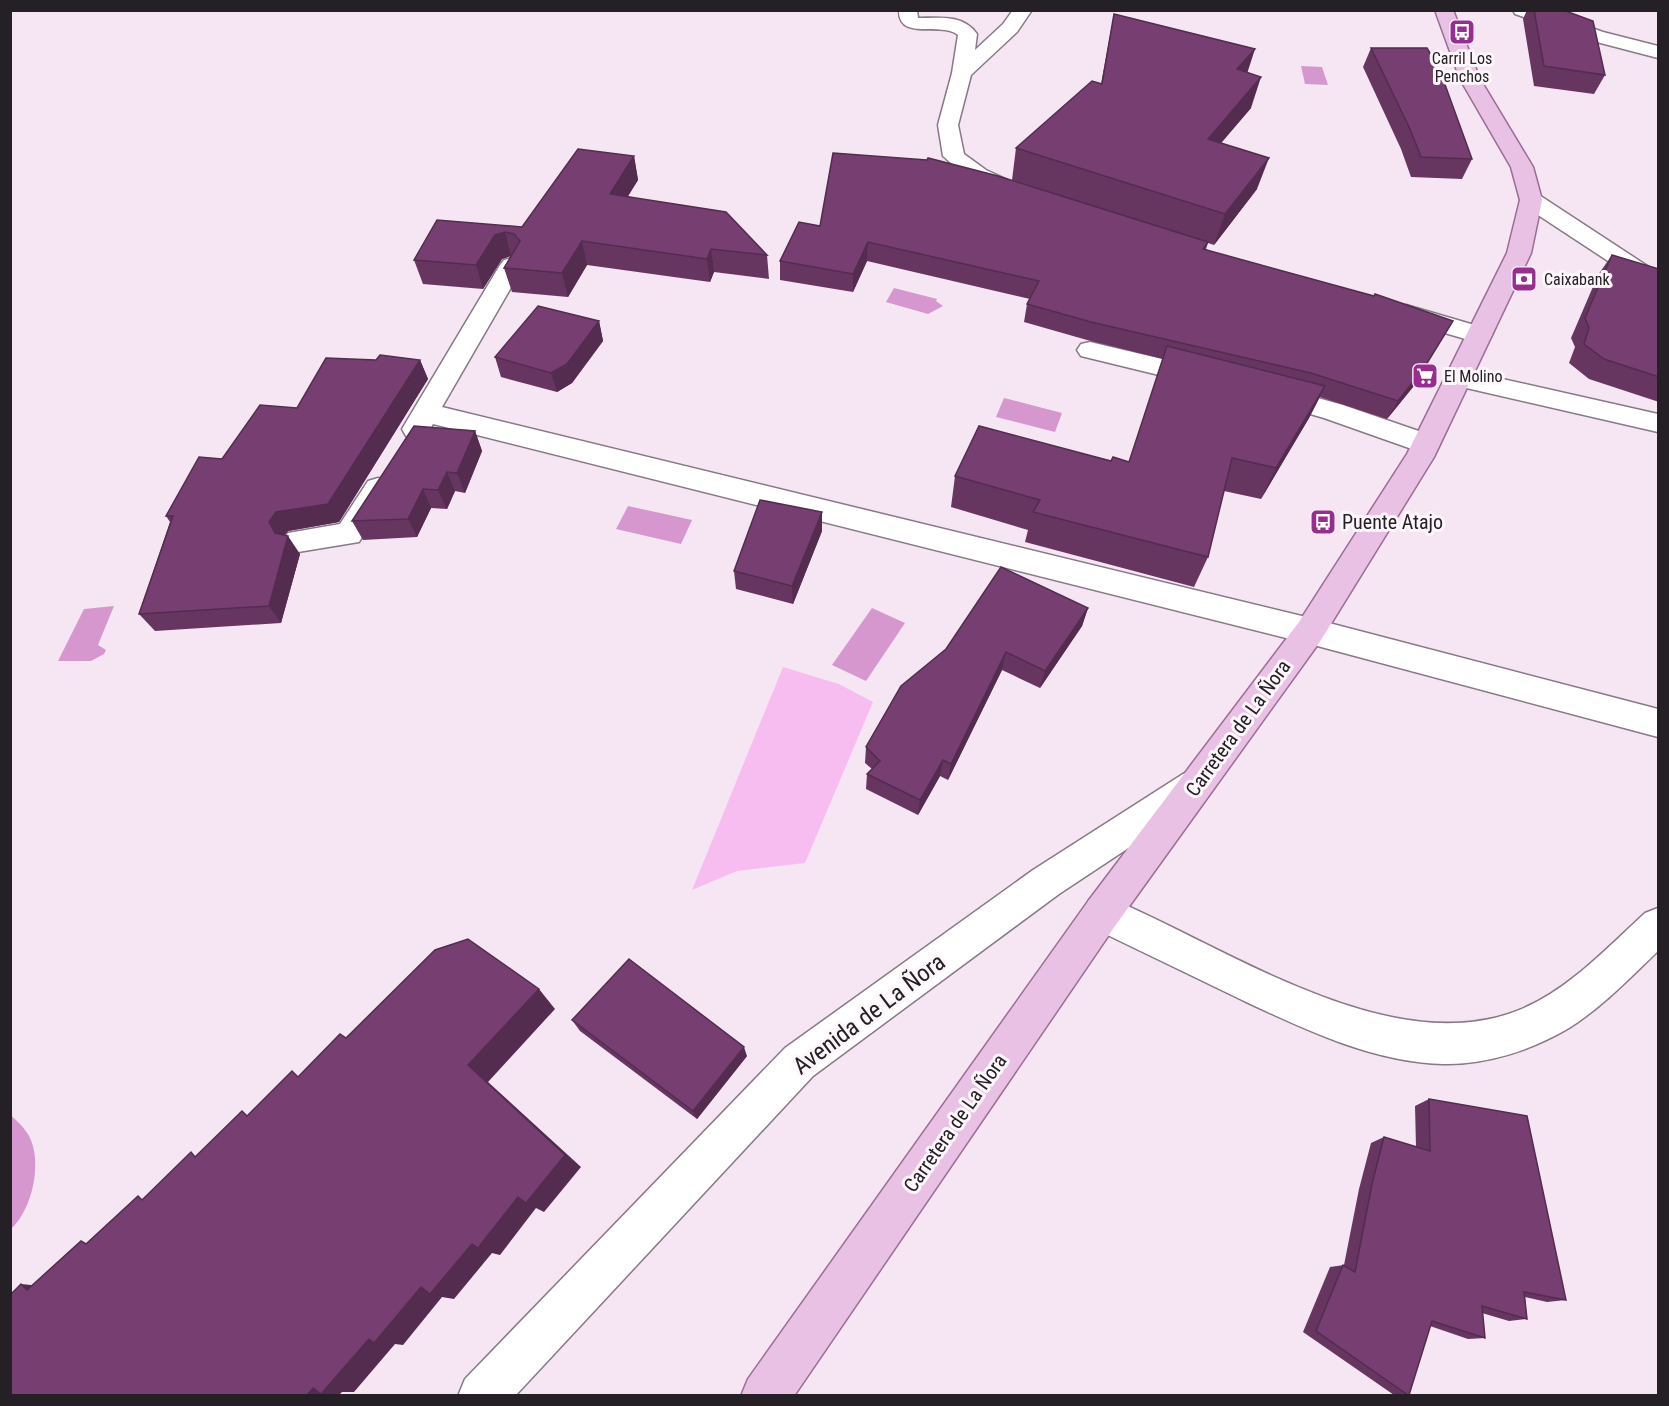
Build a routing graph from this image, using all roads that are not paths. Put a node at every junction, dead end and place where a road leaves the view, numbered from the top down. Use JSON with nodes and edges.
{"nodes":[{"id":1,"x":908,"y":10,"type":"edge"},
{"id":2,"x":1444,"y":10,"type":"edge"},
{"id":3,"x":1522,"y":10,"type":"edge"},
{"id":4,"x":1016,"y":19,"type":"edge"},
{"id":5,"x":965,"y":29,"type":"junction"},
{"id":6,"x":1659,"y":52,"type":"edge"},
{"id":7,"x":962,"y":73,"type":"junction"},
{"id":8,"x":1031,"y":197,"type":"edge"},
{"id":9,"x":1532,"y":200,"type":"junction"},
{"id":10,"x":512,"y":265,"type":"edge"},
{"id":11,"x":1659,"y":283,"type":"edge"},
{"id":12,"x":1387,"y":308,"type":"edge"},
{"id":13,"x":1479,"y":335,"type":"junction"},
{"id":14,"x":1090,"y":350,"type":"dead end"},
{"id":15,"x":1458,"y":378,"type":"junction"},
{"id":16,"x":427,"y":413,"type":"junction"},
{"id":17,"x":1659,"y":423,"type":"edge"},
{"id":18,"x":1426,"y":444,"type":"junction"},
{"id":19,"x":298,"y":542,"type":"dead end"},
{"id":20,"x":1310,"y":631,"type":"junction"},
{"id":21,"x":1659,"y":723,"type":"edge"},
{"id":22,"x":1197,"y":784,"type":"junction"},
{"id":23,"x":1102,"y":912,"type":"junction"},
{"id":24,"x":1659,"y":926,"type":"edge"},
{"id":25,"x":482,"y":1395,"type":"edge"},
{"id":26,"x":765,"y":1395,"type":"edge"}],
"edges":[{"from":1,"to":5,"type":"street"},
{"from":2,"to":9,"type":"main road"},
{"from":3,"to":6,"type":"street"},
{"from":4,"to":5,"type":"street"},
{"from":4,"to":7,"type":"street"},
{"from":5,"to":7,"type":"street"},
{"from":7,"to":8,"type":"street"},
{"from":9,"to":11,"type":"street"},
{"from":9,"to":13,"type":"main road","name":"Carretera de La Ñora"},
{"from":10,"to":16,"type":"street"},
{"from":12,"to":13,"type":"street"},
{"from":13,"to":15,"type":"main road","name":"Carretera de La Ñora"},
{"from":14,"to":18,"type":"street"},
{"from":15,"to":17,"type":"street"},
{"from":15,"to":18,"type":"main road","name":"Carretera de La Ñora"},
{"from":16,"to":19,"type":"street"},
{"from":16,"to":20,"type":"street"},
{"from":18,"to":20,"type":"main road","name":"Carretera de La Ñora"},
{"from":20,"to":21,"type":"street"},
{"from":20,"to":22,"type":"main road","name":"Carretera de La Ñora"},
{"from":22,"to":23,"type":"main road","name":"Carretera de La Ñora"},
{"from":22,"to":25,"type":"street","name":"Avenida de La Ñora"},
{"from":23,"to":24,"type":"street"},
{"from":23,"to":26,"type":"main road","name":"Carretera de La Ñora"}]}
